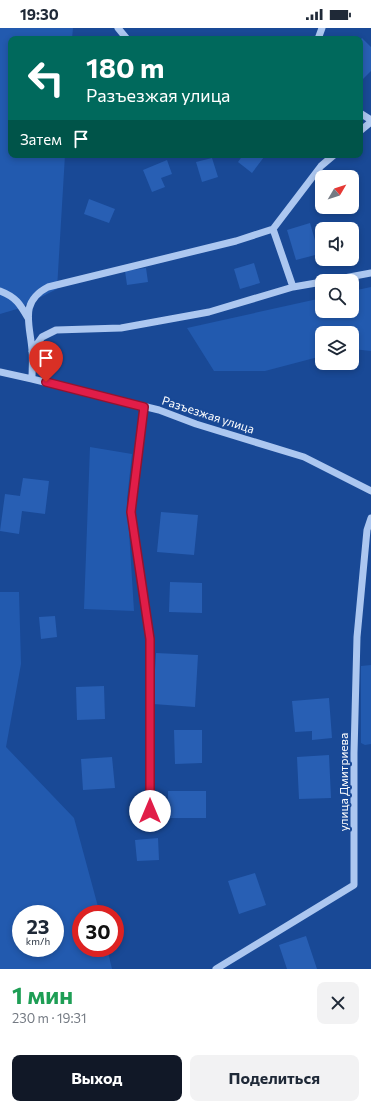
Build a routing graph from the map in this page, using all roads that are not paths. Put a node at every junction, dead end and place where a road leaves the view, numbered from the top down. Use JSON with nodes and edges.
{"nodes":[{"id":1,"x":118,"y":28,"type":"edge"},
{"id":2,"x":125,"y":36,"type":"edge"},
{"id":3,"x":371,"y":121,"type":"edge"},
{"id":4,"x":363,"y":128,"type":"edge"},
{"id":5,"x":330,"y":158,"type":"edge"},
{"id":6,"x":273,"y":228,"type":"junction"},
{"id":7,"x":371,"y":273,"type":"edge"},
{"id":8,"x":359,"y":275,"type":"edge"},
{"id":9,"x":315,"y":283,"type":"edge"},
{"id":10,"x":293,"y":287,"type":"junction"},
{"id":11,"x":0,"y":291,"type":"edge"},
{"id":12,"x":28,"y":319,"type":"junction"},
{"id":13,"x":32,"y":351,"type":"junction"},
{"id":14,"x":0,"y":372,"type":"edge"},
{"id":15,"x":32,"y":379,"type":"junction"},
{"id":16,"x":144,"y":407,"type":"junction"},
{"id":17,"x":371,"y":491,"type":"edge"},
{"id":18,"x":371,"y":518,"type":"edge"},
{"id":19,"x":150,"y":811,"type":"dead end"},
{"id":20,"x":216,"y":969,"type":"edge"}],
"edges":[{"from":1,"to":2,"type":"street"},
{"from":3,"to":4,"type":"street"},
{"from":5,"to":6,"type":"street"},
{"from":6,"to":10,"type":"street"},
{"from":6,"to":12,"type":"street"},
{"from":7,"to":8,"type":"street"},
{"from":9,"to":10,"type":"street"},
{"from":10,"to":13,"type":"street"},
{"from":11,"to":12,"type":"street"},
{"from":12,"to":13,"type":"street"},
{"from":13,"to":15,"type":"street"},
{"from":14,"to":15,"type":"street","name":"Разъезжая улица"},
{"from":15,"to":16,"type":"street","name":"Разъезжая улица"},
{"from":16,"to":17,"type":"street","name":"Разъезжая улица"},
{"from":16,"to":19,"type":"street"},
{"from":18,"to":20,"type":"street","name":"улица Дмитриева"}]}
